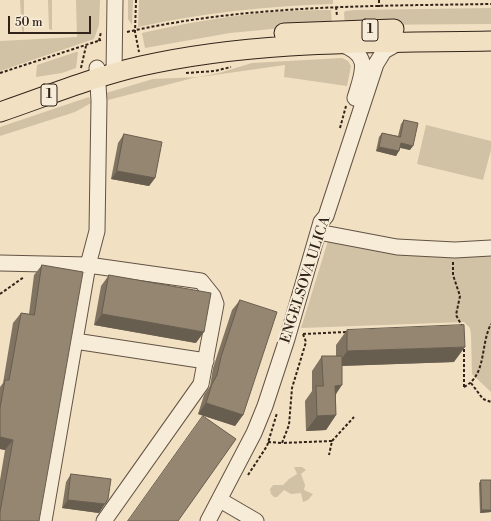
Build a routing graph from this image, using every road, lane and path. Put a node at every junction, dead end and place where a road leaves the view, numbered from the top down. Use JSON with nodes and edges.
{"nodes":[{"id":1,"x":114,"y":0,"type":"edge"},
{"id":2,"x":136,"y":0,"type":"edge"},
{"id":3,"x":379,"y":0,"type":"edge"},
{"id":4,"x":491,"y":4,"type":"edge"},
{"id":5,"x":379,"y":6,"type":"junction"},
{"id":6,"x":491,"y":29,"type":"edge"},
{"id":7,"x":129,"y":32,"type":"dead end"},
{"id":8,"x":135,"y":32,"type":"junction"},
{"id":9,"x":99,"y":40,"type":"dead end"},
{"id":10,"x":491,"y":41,"type":"edge"},
{"id":11,"x":400,"y":42,"type":"junction"},
{"id":12,"x":339,"y":44,"type":"junction"},
{"id":13,"x":86,"y":46,"type":"junction"},
{"id":14,"x":139,"y":47,"type":"dead end"},
{"id":15,"x":235,"y":66,"type":"dead end"},
{"id":16,"x":101,"y":70,"type":"junction"},
{"id":17,"x":0,"y":73,"type":"edge"},
{"id":18,"x":179,"y":74,"type":"dead end"},
{"id":19,"x":0,"y":100,"type":"edge"},
{"id":20,"x":0,"y":112,"type":"edge"},
{"id":21,"x":320,"y":227,"type":"junction"},
{"id":22,"x":491,"y":248,"type":"edge"},
{"id":23,"x":455,"y":250,"type":"junction"},
{"id":24,"x":0,"y":263,"type":"edge"},
{"id":25,"x":30,"y":264,"type":"junction"},
{"id":26,"x":88,"y":265,"type":"junction"},
{"id":27,"x":0,"y":294,"type":"edge"},
{"id":28,"x":491,"y":324,"type":"edge"},
{"id":29,"x":456,"y":329,"type":"edge"},
{"id":30,"x":349,"y":332,"type":"edge"},
{"id":31,"x":299,"y":333,"type":"dead end"},
{"id":32,"x":303,"y":334,"type":"junction"},
{"id":33,"x":75,"y":341,"type":"junction"},
{"id":34,"x":464,"y":343,"type":"edge"},
{"id":35,"x":206,"y":361,"type":"junction"},
{"id":36,"x":471,"y":384,"type":"junction"},
{"id":37,"x":491,"y":402,"type":"edge"},
{"id":38,"x":354,"y":417,"type":"dead end"},
{"id":39,"x":332,"y":441,"type":"junction"},
{"id":40,"x":268,"y":442,"type":"dead end"},
{"id":41,"x":282,"y":443,"type":"junction"},
{"id":42,"x":329,"y":455,"type":"dead end"},
{"id":43,"x":220,"y":500,"type":"junction"},
{"id":44,"x":44,"y":521,"type":"edge"},
{"id":45,"x":104,"y":521,"type":"edge"},
{"id":46,"x":208,"y":521,"type":"edge"},
{"id":47,"x":255,"y":521,"type":"edge"}],
"edges":[{"from":1,"to":16,"type":"street"},
{"from":2,"to":8,"type":"path"},
{"from":3,"to":5,"type":"path"},
{"from":4,"to":5,"type":"path"},
{"from":5,"to":8,"type":"path"},
{"from":6,"to":16,"type":"main road","number":"1"},
{"from":7,"to":8,"type":"path"},
{"from":8,"to":14,"type":"path"},
{"from":9,"to":13,"type":"path"},
{"from":10,"to":11,"type":"main road","number":"1"},
{"from":11,"to":12,"type":"main road","number":"1"},
{"from":11,"to":21,"type":"street","name":"ENGELSOVA ULICA"},
{"from":12,"to":16,"type":"main road","number":"1"},
{"from":12,"to":21,"type":"street"},
{"from":13,"to":16,"type":"path"},
{"from":13,"to":17,"type":"path"},
{"from":15,"to":18,"type":"path"},
{"from":16,"to":19,"type":"main road","number":"1"},
{"from":16,"to":20,"type":"main road","number":"1"},
{"from":16,"to":26,"type":"street"},
{"from":21,"to":23,"type":"street"},
{"from":21,"to":43,"type":"street","name":"ENGELSOVA ULICA"},
{"from":22,"to":23,"type":"street"},
{"from":23,"to":29,"type":"path"},
{"from":24,"to":25,"type":"street"},
{"from":25,"to":26,"type":"street"},
{"from":25,"to":27,"type":"path"},
{"from":26,"to":33,"type":"street"},
{"from":26,"to":35,"type":"street"},
{"from":28,"to":36,"type":"path"},
{"from":30,"to":32,"type":"path"},
{"from":31,"to":32,"type":"path"},
{"from":32,"to":41,"type":"path"},
{"from":33,"to":35,"type":"street"},
{"from":33,"to":44,"type":"street"},
{"from":34,"to":36,"type":"path"},
{"from":35,"to":45,"type":"street"},
{"from":36,"to":37,"type":"path"},
{"from":38,"to":39,"type":"path"},
{"from":39,"to":41,"type":"path"},
{"from":39,"to":42,"type":"path"},
{"from":40,"to":41,"type":"path"},
{"from":43,"to":46,"type":"street","name":"ENGELSOVA ULICA"},
{"from":43,"to":47,"type":"street"}]}
